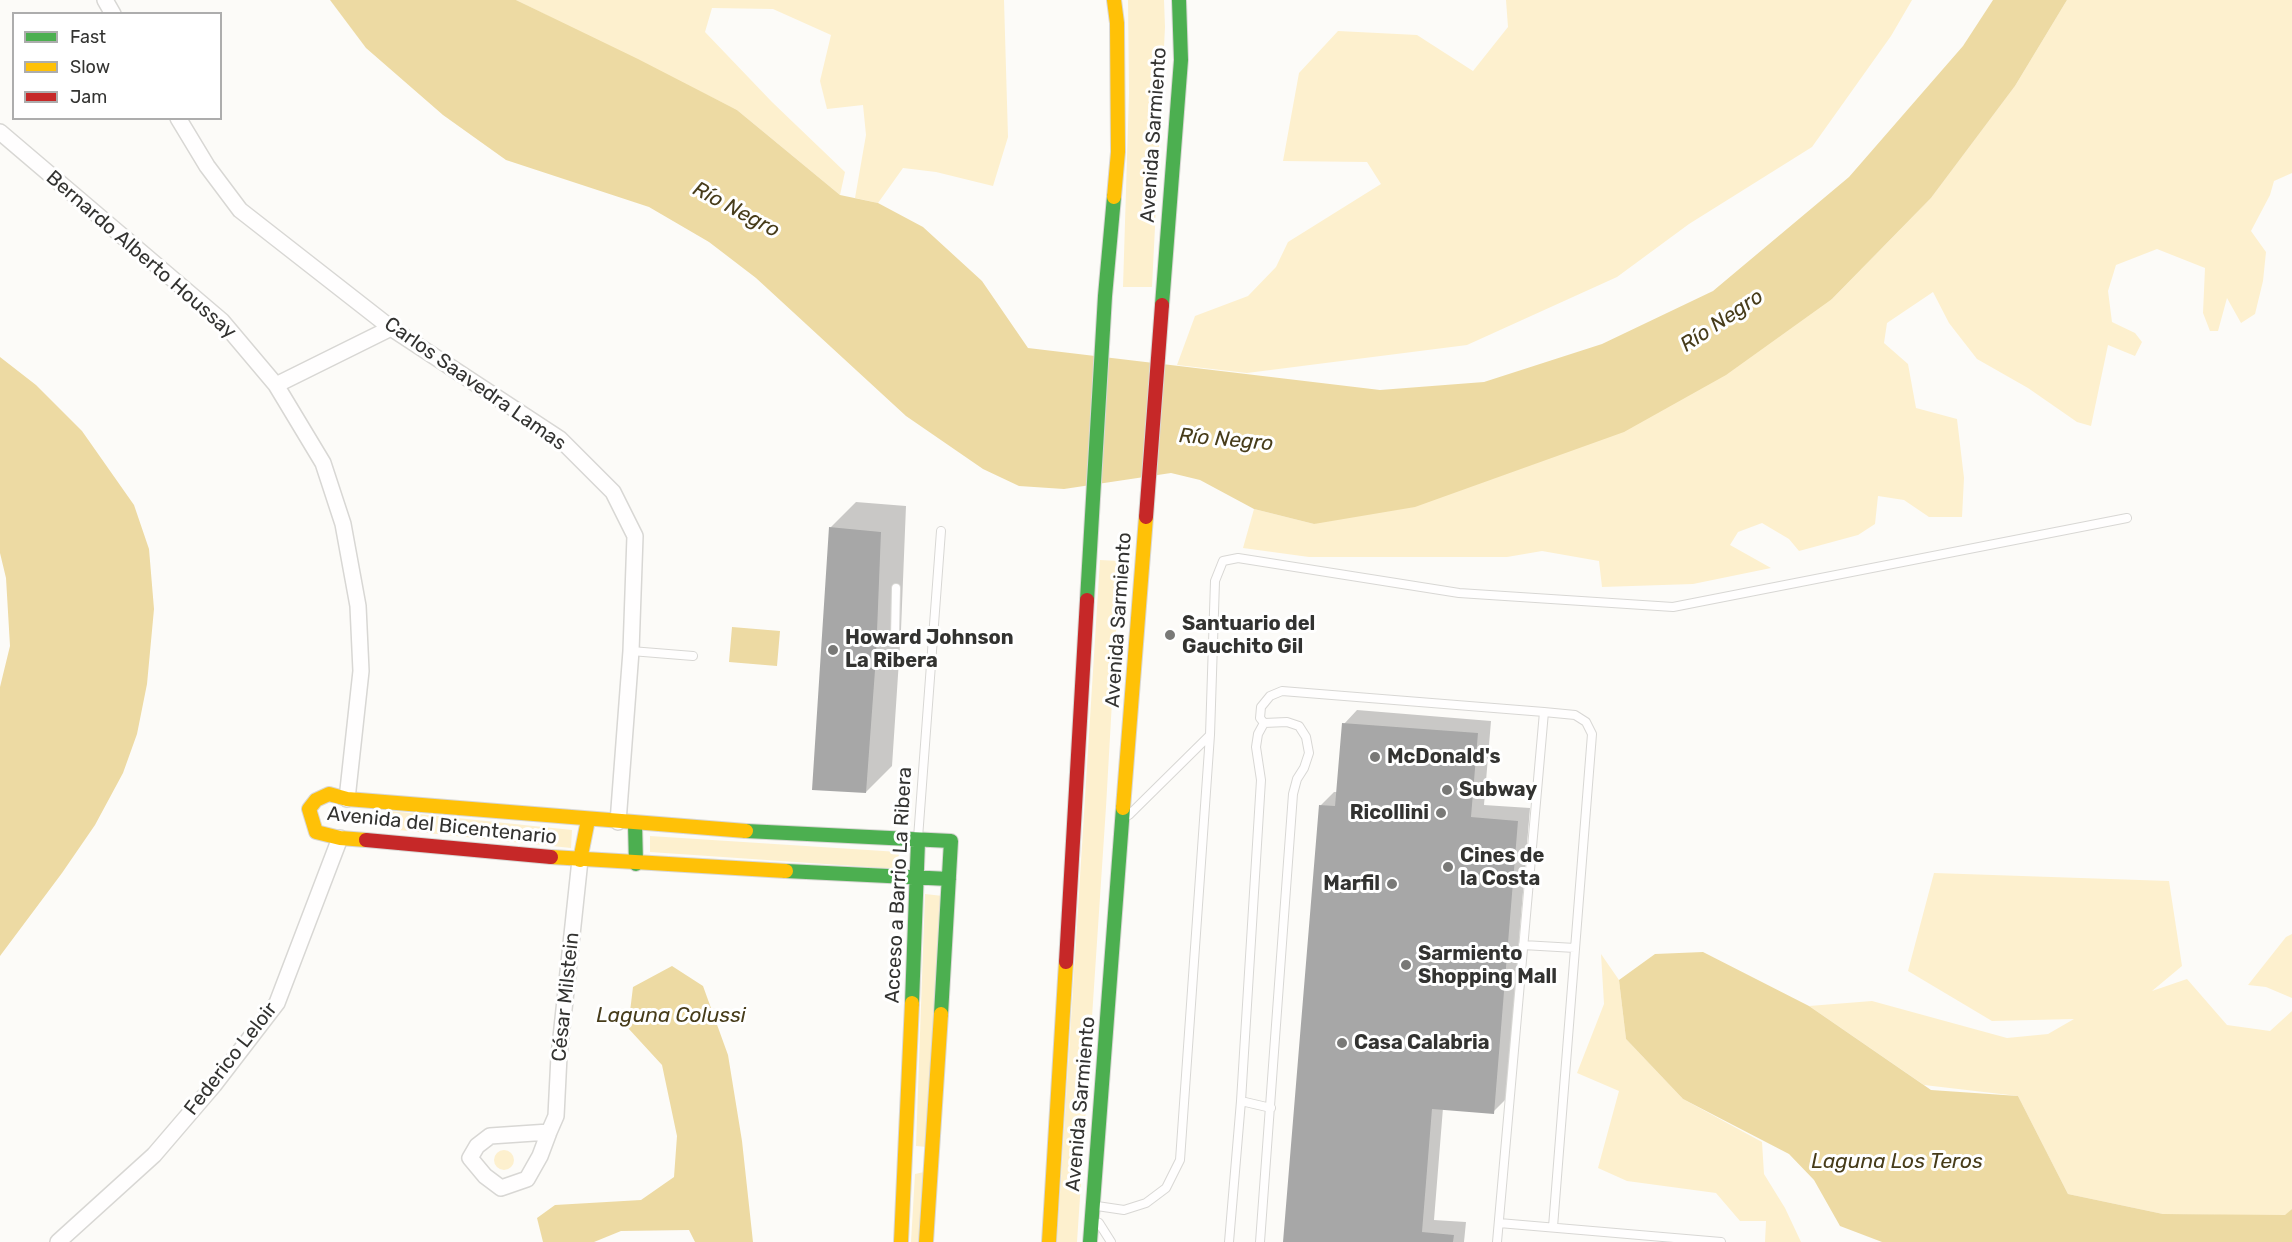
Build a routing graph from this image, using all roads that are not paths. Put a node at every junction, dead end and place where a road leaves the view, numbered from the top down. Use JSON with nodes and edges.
{"nodes":[{"id":1,"x":1114,"y":0,"type":"edge"},
{"id":2,"x":1179,"y":0,"type":"edge"},
{"id":3,"x":179,"y":120,"type":"edge"},
{"id":4,"x":0,"y":132,"type":"edge"},
{"id":5,"x":391,"y":328,"type":"junction"},
{"id":6,"x":276,"y":386,"type":"junction"},
{"id":7,"x":2127,"y":518,"type":"dead end"},
{"id":8,"x":941,"y":531,"type":"dead end"},
{"id":9,"x":896,"y":588,"type":"dead end"},
{"id":10,"x":895,"y":637,"type":"dead end"},
{"id":11,"x":631,"y":651,"type":"junction"},
{"id":12,"x":693,"y":656,"type":"dead end"},
{"id":13,"x":1544,"y":712,"type":"junction"},
{"id":14,"x":1264,"y":723,"type":"junction"},
{"id":15,"x":1210,"y":735,"type":"junction"},
{"id":16,"x":346,"y":804,"type":"junction"},
{"id":17,"x":588,"y":820,"type":"junction"},
{"id":18,"x":1123,"y":820,"type":"junction"},
{"id":19,"x":618,"y":822,"type":"junction"},
{"id":20,"x":635,"y":823,"type":"junction"},
{"id":21,"x":341,"y":833,"type":"junction"},
{"id":22,"x":918,"y":841,"type":"junction"},
{"id":23,"x":580,"y":860,"type":"junction"},
{"id":24,"x":636,"y":864,"type":"junction"},
{"id":25,"x":918,"y":878,"type":"junction"},
{"id":26,"x":949,"y":879,"type":"junction"},
{"id":27,"x":1523,"y":945,"type":"junction"},
{"id":28,"x":1575,"y":948,"type":"junction"},
{"id":29,"x":1241,"y":1101,"type":"junction"},
{"id":30,"x":1271,"y":1108,"type":"junction"},
{"id":31,"x":549,"y":1132,"type":"junction"},
{"id":32,"x":932,"y":1160,"type":"junction"},
{"id":33,"x":906,"y":1162,"type":"junction"},
{"id":34,"x":1092,"y":1208,"type":"junction"},
{"id":35,"x":1498,"y":1223,"type":"junction"},
{"id":36,"x":1553,"y":1227,"type":"junction"},
{"id":37,"x":58,"y":1242,"type":"edge"},
{"id":38,"x":901,"y":1242,"type":"edge"},
{"id":39,"x":926,"y":1242,"type":"edge"},
{"id":40,"x":1049,"y":1242,"type":"edge"},
{"id":41,"x":1090,"y":1242,"type":"edge"},
{"id":42,"x":1111,"y":1242,"type":"edge"},
{"id":43,"x":1229,"y":1242,"type":"edge"},
{"id":44,"x":1260,"y":1242,"type":"edge"},
{"id":45,"x":1497,"y":1242,"type":"edge"},
{"id":46,"x":1720,"y":1242,"type":"edge"}],
"edges":[{"from":1,"to":40,"type":"main road","name":"Avenida Sarmiento"},
{"from":2,"to":18,"type":"main road","name":"Avenida Sarmiento"},
{"from":3,"to":5,"type":"street","name":"Carlos Saavedra Lamas"},
{"from":4,"to":6,"type":"street","name":"Bernardo Alberto Houssay"},
{"from":5,"to":6,"type":"street"},
{"from":5,"to":11,"type":"street","name":"Carlos Saavedra Lamas"},
{"from":6,"to":16,"type":"street","name":"Bernardo Alberto Houssay"},
{"from":7,"to":15,"type":"lane"},
{"from":8,"to":22,"type":"lane","name":"Acceso a Barrio La Ribera"},
{"from":9,"to":10,"type":"lane"},
{"from":11,"to":12,"type":"lane"},
{"from":11,"to":19,"type":"street","name":"Carlos Saavedra Lamas"},
{"from":13,"to":14,"type":"lane"},
{"from":13,"to":27,"type":"lane"},
{"from":13,"to":28,"type":"lane"},
{"from":14,"to":29,"type":"lane"},
{"from":14,"to":30,"type":"lane"},
{"from":15,"to":18,"type":"lane"},
{"from":15,"to":34,"type":"lane"},
{"from":16,"to":17,"type":"main road","name":"Avenida del Bicentenario"},
{"from":16,"to":21,"type":"main road","name":"Avenida del Bicentenario"},
{"from":17,"to":19,"type":"main road","name":"Avenida del Bicentenario"},
{"from":17,"to":23,"type":"main road"},
{"from":18,"to":34,"type":"main road","name":"Avenida Sarmiento"},
{"from":19,"to":20,"type":"main road","name":"Avenida del Bicentenario"},
{"from":20,"to":22,"type":"main road","name":"Avenida del Bicentenario"},
{"from":20,"to":24,"type":"main road"},
{"from":21,"to":23,"type":"main road","name":"Avenida del Bicentenario"},
{"from":21,"to":37,"type":"street","name":"Federico Leloir"},
{"from":22,"to":25,"type":"main road","name":"Acceso a Barrio La Ribera"},
{"from":22,"to":26,"type":"main road","name":"Avenida del Bicentenario"},
{"from":23,"to":24,"type":"main road","name":"Avenida del Bicentenario"},
{"from":23,"to":31,"type":"street","name":"César Milstein"},
{"from":24,"to":25,"type":"main road","name":"Avenida del Bicentenario"},
{"from":25,"to":26,"type":"main road","name":"Avenida del Bicentenario"},
{"from":25,"to":33,"type":"main road","name":"Acceso a Barrio La Ribera"},
{"from":26,"to":32,"type":"main road"},
{"from":27,"to":28,"type":"lane"},
{"from":27,"to":35,"type":"lane"},
{"from":28,"to":36,"type":"lane"},
{"from":29,"to":30,"type":"lane"},
{"from":29,"to":43,"type":"lane"},
{"from":30,"to":44,"type":"lane"},
{"from":31,"to":31,"type":"street","name":"César Milstein"},
{"from":32,"to":33,"type":"main road"},
{"from":32,"to":39,"type":"main road"},
{"from":33,"to":38,"type":"main road","name":"Acceso a Barrio La Ribera"},
{"from":34,"to":41,"type":"main road","name":"Avenida Sarmiento"},
{"from":34,"to":42,"type":"lane"},
{"from":35,"to":36,"type":"lane"},
{"from":35,"to":45,"type":"lane"},
{"from":36,"to":46,"type":"lane"}]}
